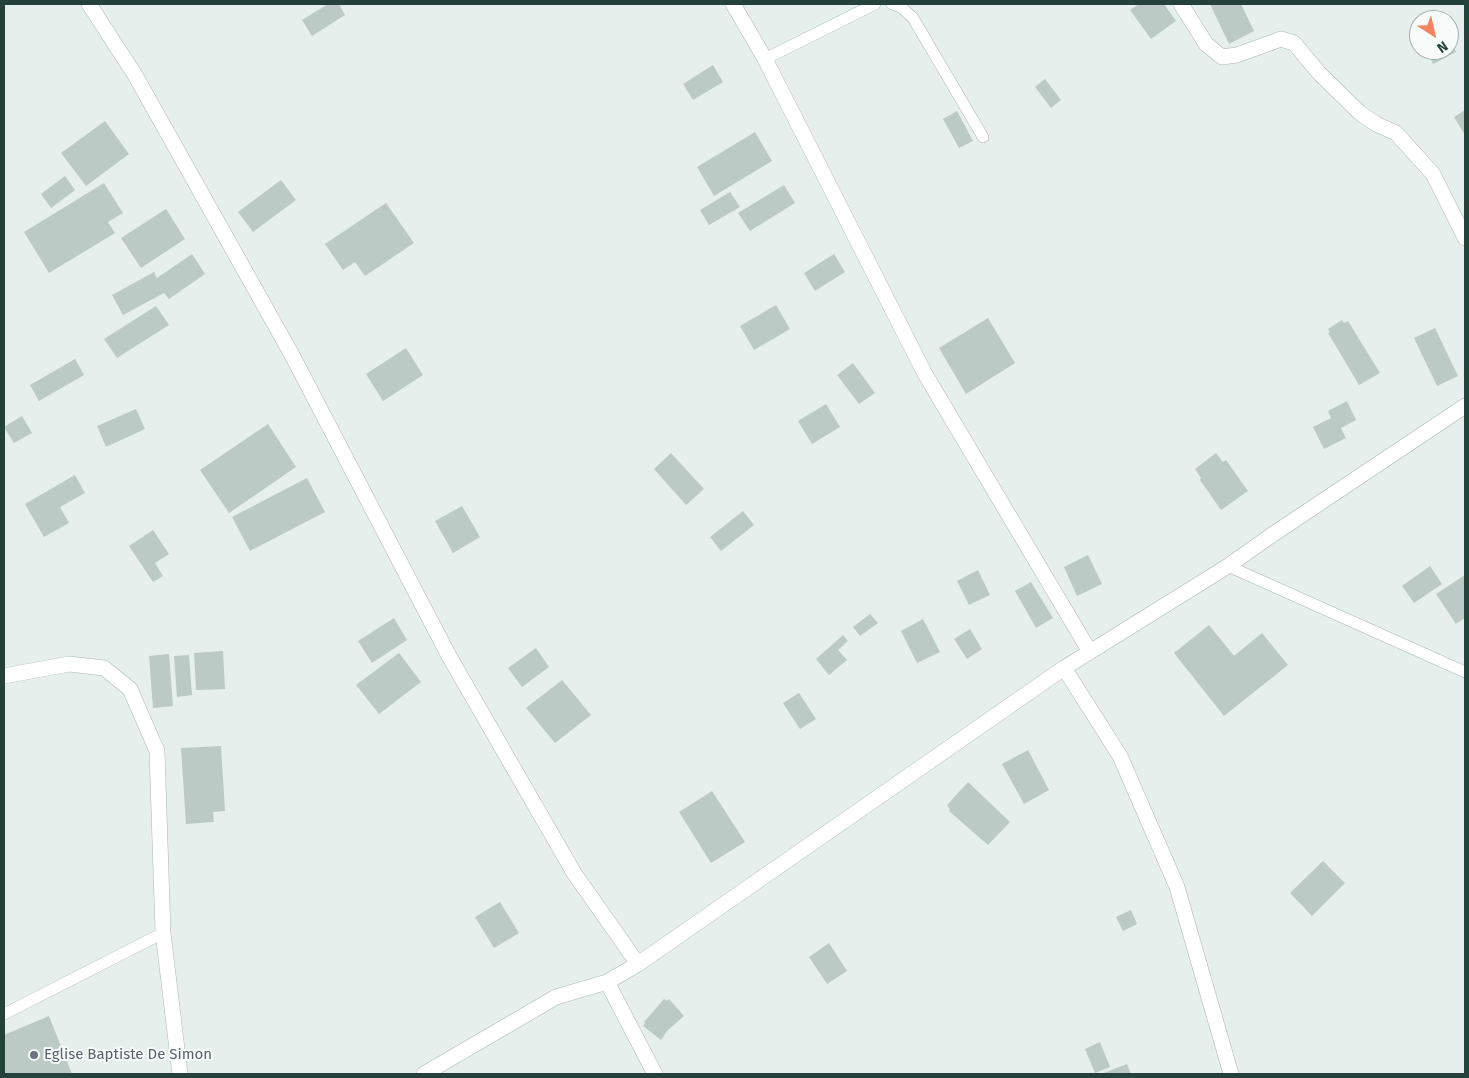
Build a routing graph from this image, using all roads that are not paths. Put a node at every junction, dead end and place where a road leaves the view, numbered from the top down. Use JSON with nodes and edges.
{"nodes":[{"id":1,"x":89,"y":4,"type":"edge"},
{"id":2,"x":875,"y":4,"type":"edge"},
{"id":3,"x":892,"y":4,"type":"edge"},
{"id":4,"x":1181,"y":4,"type":"edge"},
{"id":5,"x":736,"y":6,"type":"edge"},
{"id":6,"x":765,"y":59,"type":"junction"},
{"id":7,"x":983,"y":137,"type":"dead end"},
{"id":8,"x":1465,"y":238,"type":"edge"},
{"id":9,"x":1465,"y":406,"type":"edge"},
{"id":10,"x":1228,"y":566,"type":"junction"},
{"id":11,"x":1090,"y":652,"type":"junction"},
{"id":12,"x":1064,"y":668,"type":"junction"},
{"id":13,"x":1465,"y":672,"type":"edge"},
{"id":14,"x":4,"y":676,"type":"edge"},
{"id":15,"x":163,"y":933,"type":"junction"},
{"id":16,"x":638,"y":964,"type":"junction"},
{"id":17,"x":607,"y":982,"type":"junction"},
{"id":18,"x":4,"y":1014,"type":"edge"},
{"id":19,"x":180,"y":1074,"type":"edge"},
{"id":20,"x":424,"y":1074,"type":"edge"},
{"id":21,"x":655,"y":1074,"type":"edge"},
{"id":22,"x":1231,"y":1074,"type":"edge"}],
"edges":[{"from":1,"to":16,"type":"street"},
{"from":2,"to":6,"type":"lane"},
{"from":3,"to":7,"type":"lane"},
{"from":4,"to":8,"type":"street"},
{"from":5,"to":6,"type":"street"},
{"from":6,"to":11,"type":"street"},
{"from":9,"to":10,"type":"street"},
{"from":10,"to":11,"type":"street"},
{"from":10,"to":13,"type":"lane"},
{"from":11,"to":12,"type":"street"},
{"from":12,"to":16,"type":"street"},
{"from":12,"to":22,"type":"street"},
{"from":14,"to":15,"type":"street"},
{"from":15,"to":18,"type":"lane"},
{"from":15,"to":19,"type":"street"},
{"from":16,"to":17,"type":"street"},
{"from":17,"to":20,"type":"street"},
{"from":17,"to":21,"type":"street"}]}
